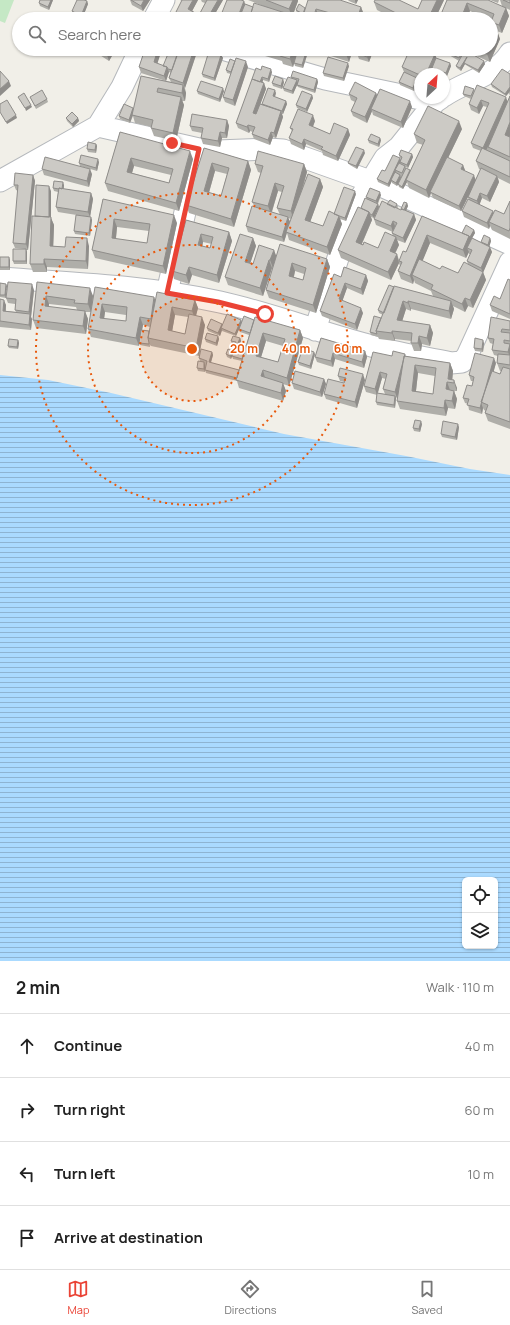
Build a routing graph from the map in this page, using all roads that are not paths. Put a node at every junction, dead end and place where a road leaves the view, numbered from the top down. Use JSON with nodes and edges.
{"nodes":[{"id":1,"x":164,"y":0,"type":"edge"},
{"id":2,"x":158,"y":12,"type":"edge"},
{"id":3,"x":510,"y":53,"type":"edge"},
{"id":4,"x":137,"y":56,"type":"edge"},
{"id":5,"x":246,"y":56,"type":"edge"},
{"id":6,"x":450,"y":92,"type":"edge"},
{"id":7,"x":414,"y":94,"type":"edge"},
{"id":8,"x":436,"y":104,"type":"edge"},
{"id":9,"x":98,"y":126,"type":"junction"},
{"id":10,"x":199,"y":149,"type":"junction"},
{"id":11,"x":0,"y":181,"type":"edge"},
{"id":12,"x":370,"y":181,"type":"junction"},
{"id":13,"x":510,"y":244,"type":"edge"},
{"id":14,"x":510,"y":262,"type":"edge"},
{"id":15,"x":0,"y":278,"type":"edge"},
{"id":16,"x":167,"y":293,"type":"junction"},
{"id":17,"x":315,"y":330,"type":"junction"}],
"edges":[{"from":1,"to":2,"type":"street"},
{"from":3,"to":6,"type":"street"},
{"from":4,"to":9,"type":"street"},
{"from":5,"to":7,"type":"street"},
{"from":8,"to":12,"type":"street"},
{"from":9,"to":10,"type":"street"},
{"from":9,"to":11,"type":"street"},
{"from":10,"to":12,"type":"street"},
{"from":10,"to":16,"type":"street"},
{"from":12,"to":13,"type":"street"},
{"from":12,"to":17,"type":"street"},
{"from":14,"to":17,"type":"street"},
{"from":15,"to":16,"type":"street"},
{"from":16,"to":17,"type":"street"}]}
